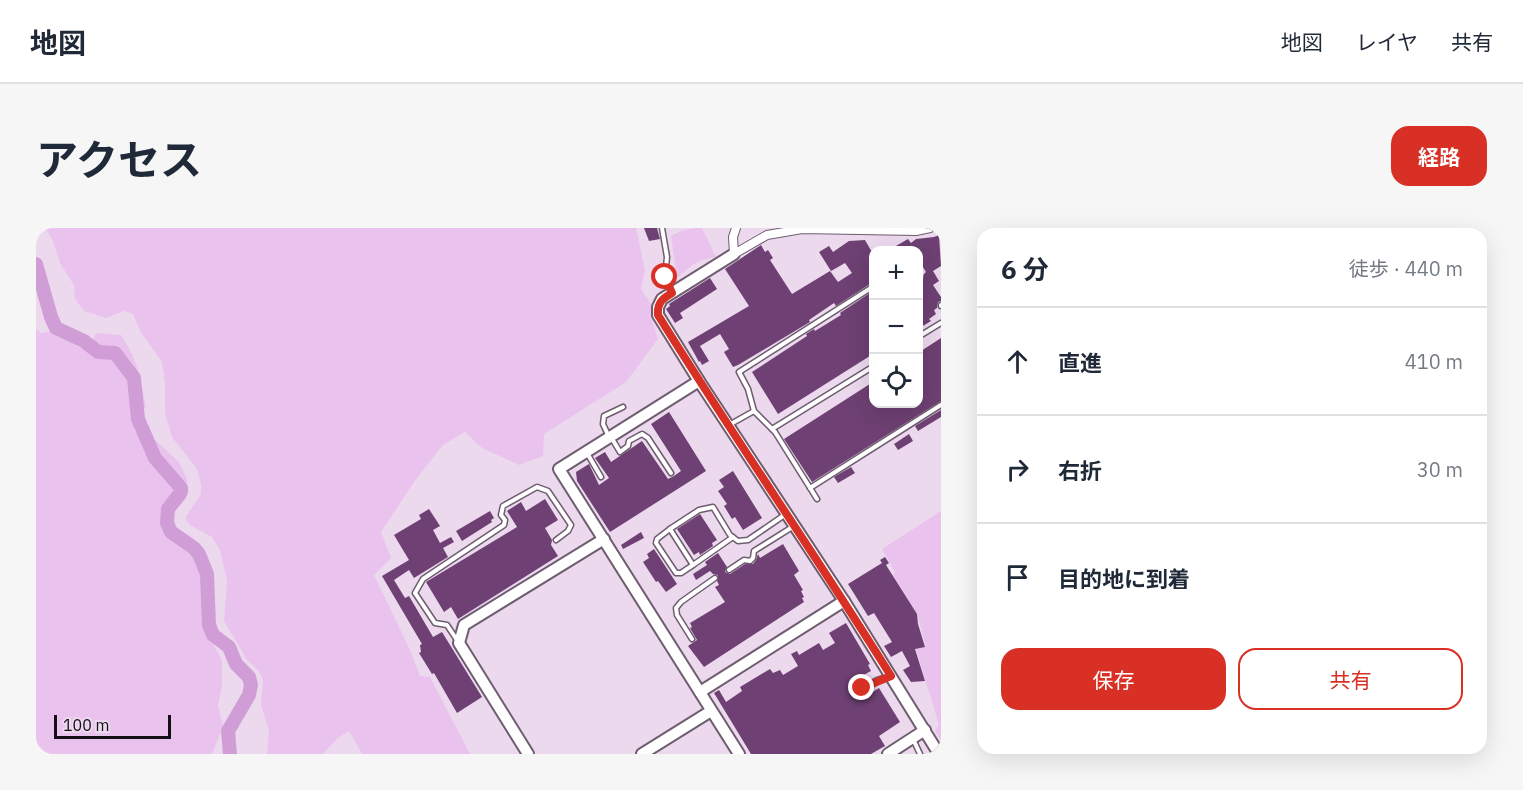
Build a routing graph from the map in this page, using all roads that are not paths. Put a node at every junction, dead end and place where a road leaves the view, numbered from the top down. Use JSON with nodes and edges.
{"nodes":[{"id":1,"x":662,"y":228,"type":"edge"},
{"id":2,"x":736,"y":228,"type":"edge"},
{"id":3,"x":930,"y":228,"type":"edge"},
{"id":4,"x":734,"y":254,"type":"junction"},
{"id":5,"x":869,"y":289,"type":"edge"},
{"id":6,"x":672,"y":293,"type":"junction"},
{"id":7,"x":941,"y":323,"type":"edge"},
{"id":8,"x":923,"y":335,"type":"edge"},
{"id":9,"x":869,"y":368,"type":"edge"},
{"id":10,"x":699,"y":381,"type":"junction"},
{"id":11,"x":941,"y":405,"type":"edge"},
{"id":12,"x":623,"y":407,"type":"dead end"},
{"id":13,"x":754,"y":411,"type":"junction"},
{"id":14,"x":729,"y":426,"type":"junction"},
{"id":15,"x":772,"y":429,"type":"junction"},
{"id":16,"x":610,"y":437,"type":"junction"},
{"id":17,"x":586,"y":452,"type":"junction"},
{"id":18,"x":671,"y":473,"type":"dead end"},
{"id":19,"x":601,"y":477,"type":"dead end"},
{"id":20,"x":810,"y":488,"type":"junction"},
{"id":21,"x":817,"y":500,"type":"dead end"},
{"id":22,"x":787,"y":514,"type":"junction"},
{"id":23,"x":794,"y":525,"type":"junction"},
{"id":24,"x":670,"y":529,"type":"junction"},
{"id":25,"x":733,"y":537,"type":"junction"},
{"id":26,"x":604,"y":539,"type":"junction"},
{"id":27,"x":556,"y":540,"type":"dead end"},
{"id":28,"x":693,"y":564,"type":"junction"},
{"id":29,"x":729,"y":570,"type":"dead end"},
{"id":30,"x":715,"y":578,"type":"dead end"},
{"id":31,"x":844,"y":601,"type":"junction"},
{"id":32,"x":692,"y":639,"type":"dead end"},
{"id":33,"x":459,"y":643,"type":"junction"},
{"id":34,"x":891,"y":676,"type":"junction"},
{"id":35,"x":862,"y":688,"type":"dead end"},
{"id":36,"x":700,"y":692,"type":"junction"},
{"id":37,"x":711,"y":711,"type":"junction"},
{"id":38,"x":925,"y":730,"type":"junction"},
{"id":39,"x":912,"y":739,"type":"junction"},
{"id":40,"x":528,"y":754,"type":"edge"},
{"id":41,"x":642,"y":754,"type":"edge"},
{"id":42,"x":739,"y":754,"type":"edge"},
{"id":43,"x":888,"y":754,"type":"edge"},
{"id":44,"x":920,"y":754,"type":"edge"},
{"id":45,"x":939,"y":754,"type":"edge"}],
"edges":[{"from":1,"to":6,"type":"lane"},
{"from":2,"to":4,"type":"street"},
{"from":3,"to":4,"type":"street"},
{"from":4,"to":6,"type":"street"},
{"from":5,"to":13,"type":"lane"},
{"from":6,"to":10,"type":"street"},
{"from":7,"to":8,"type":"lane"},
{"from":9,"to":15,"type":"lane"},
{"from":10,"to":14,"type":"street"},
{"from":10,"to":16,"type":"street"},
{"from":11,"to":20,"type":"lane"},
{"from":12,"to":16,"type":"lane"},
{"from":13,"to":14,"type":"lane"},
{"from":13,"to":15,"type":"lane"},
{"from":14,"to":22,"type":"street"},
{"from":15,"to":20,"type":"lane"},
{"from":16,"to":17,"type":"street"},
{"from":16,"to":18,"type":"lane"},
{"from":17,"to":19,"type":"lane"},
{"from":17,"to":26,"type":"street"},
{"from":20,"to":21,"type":"lane"},
{"from":22,"to":23,"type":"street"},
{"from":22,"to":25,"type":"lane"},
{"from":23,"to":29,"type":"lane"},
{"from":23,"to":31,"type":"street"},
{"from":24,"to":25,"type":"lane"},
{"from":24,"to":28,"type":"lane"},
{"from":24,"to":28,"type":"lane"},
{"from":25,"to":28,"type":"lane"},
{"from":26,"to":33,"type":"street"},
{"from":26,"to":36,"type":"street"},
{"from":27,"to":33,"type":"lane"},
{"from":30,"to":32,"type":"lane"},
{"from":31,"to":34,"type":"street"},
{"from":31,"to":36,"type":"street"},
{"from":33,"to":40,"type":"street"},
{"from":34,"to":35,"type":"lane"},
{"from":34,"to":38,"type":"street"},
{"from":36,"to":37,"type":"street"},
{"from":37,"to":41,"type":"street"},
{"from":37,"to":42,"type":"street"},
{"from":38,"to":39,"type":"street"},
{"from":38,"to":45,"type":"street"},
{"from":39,"to":43,"type":"street"},
{"from":39,"to":44,"type":"lane"}]}
